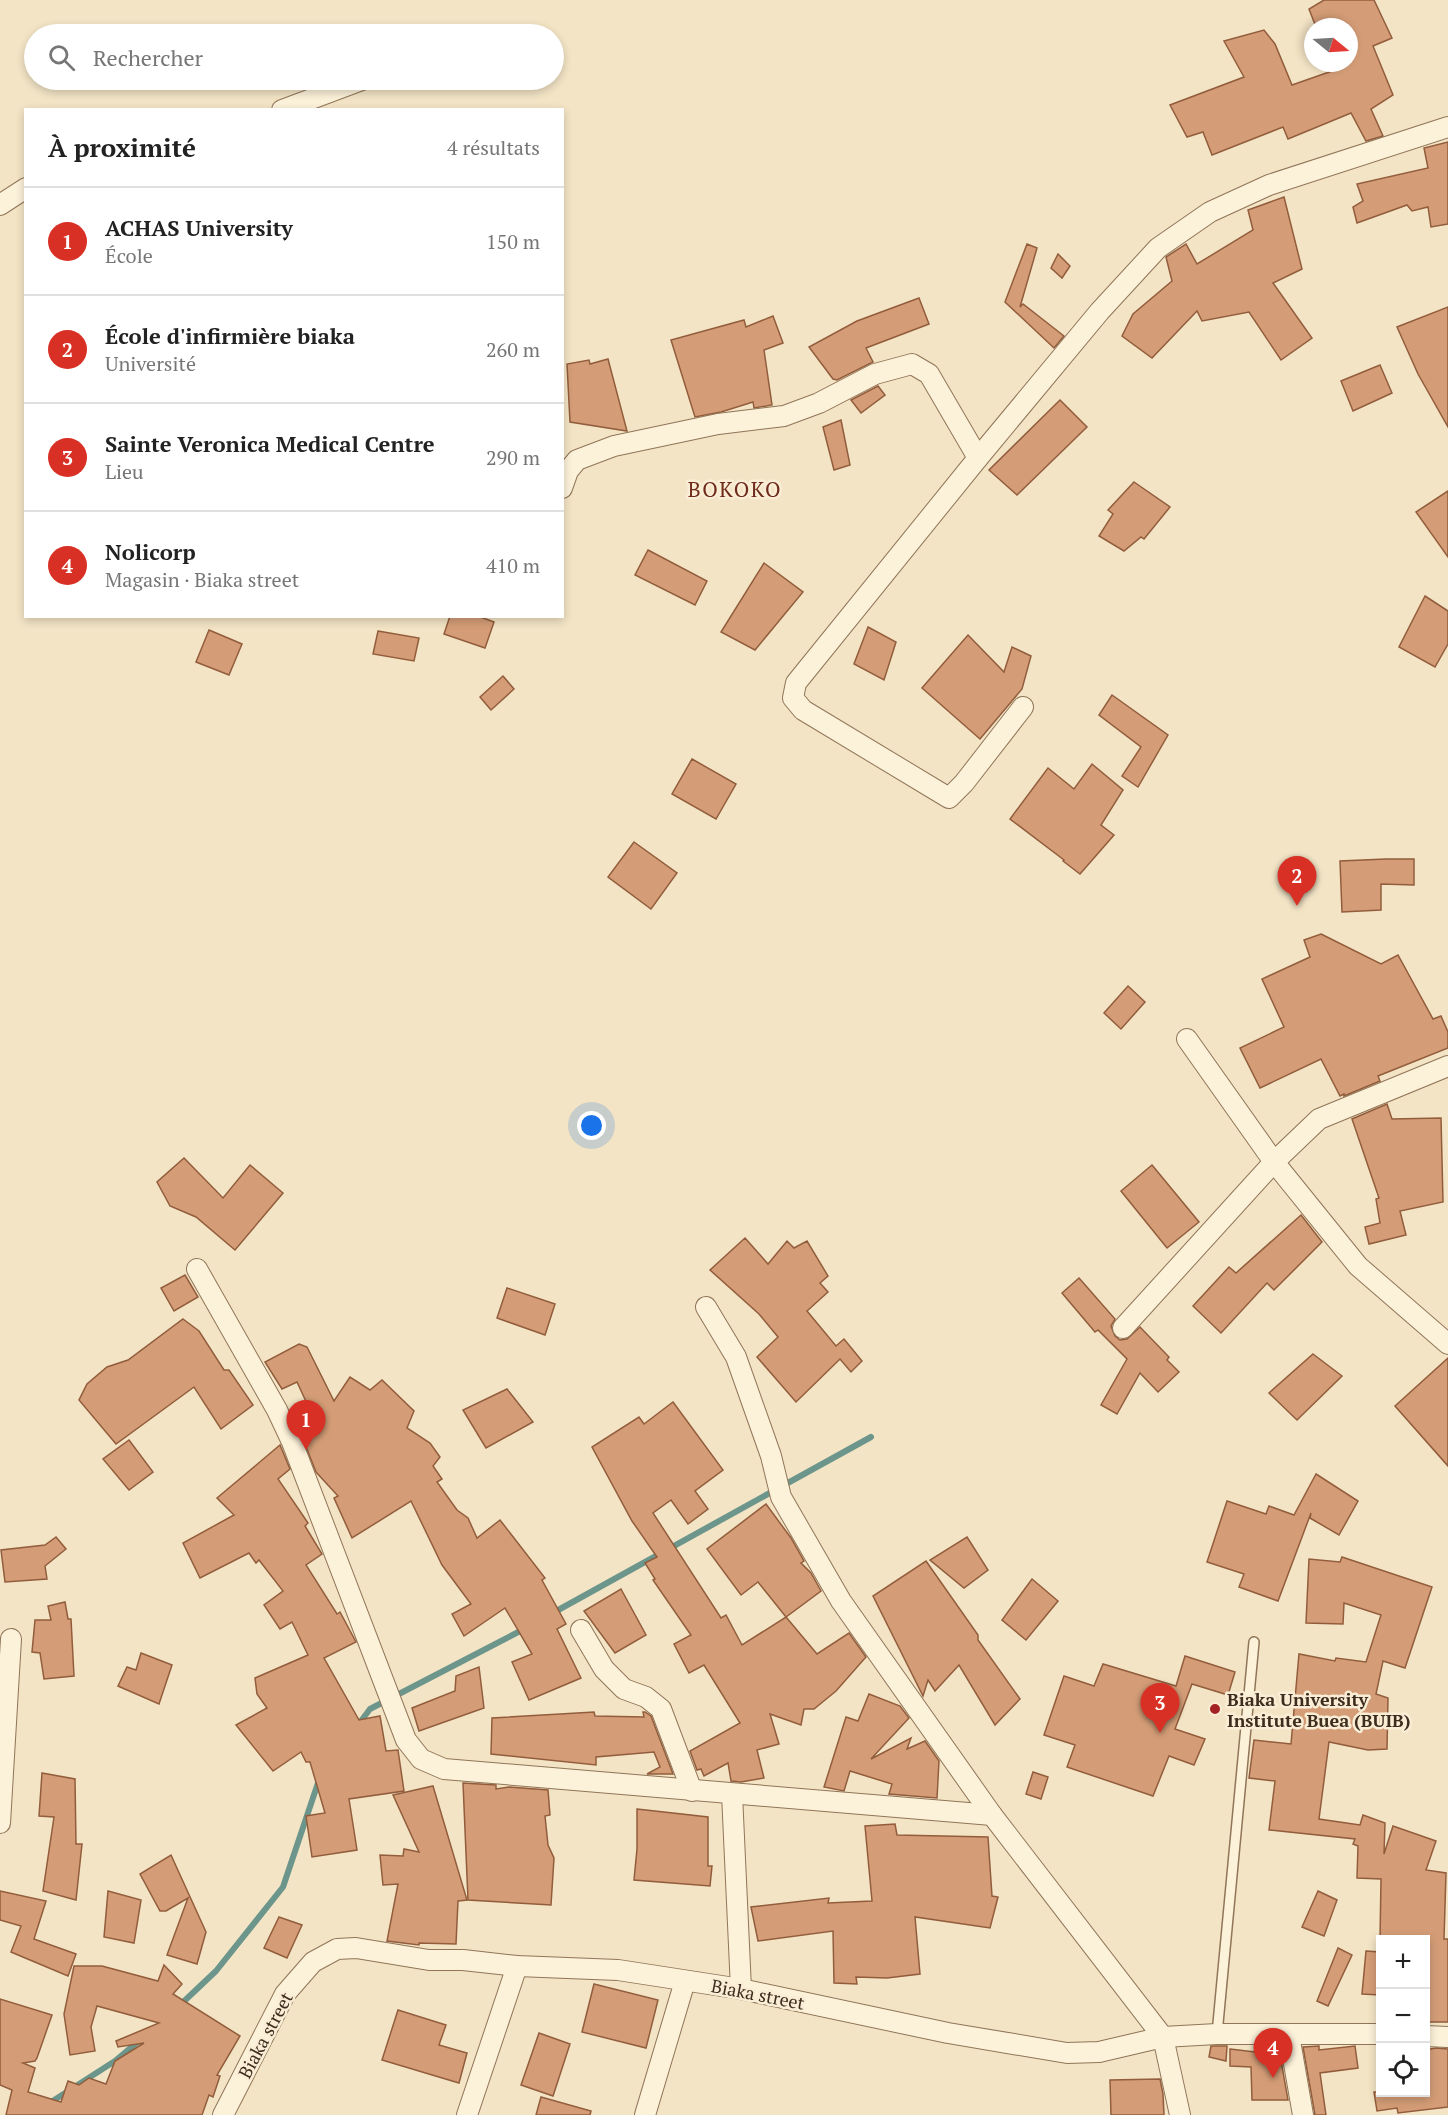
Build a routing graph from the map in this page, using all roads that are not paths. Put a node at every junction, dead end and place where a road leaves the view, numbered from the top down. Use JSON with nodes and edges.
{"nodes":[{"id":1,"x":335,"y":90,"type":"edge"},
{"id":2,"x":287,"y":108,"type":"edge"},
{"id":3,"x":1448,"y":127,"type":"edge"},
{"id":4,"x":24,"y":189,"type":"edge"},
{"id":5,"x":0,"y":205,"type":"edge"},
{"id":6,"x":978,"y":458,"type":"junction"},
{"id":7,"x":564,"y":482,"type":"edge"},
{"id":8,"x":1023,"y":707,"type":"dead end"},
{"id":9,"x":1187,"y":1039,"type":"dead end"},
{"id":10,"x":1448,"y":1066,"type":"edge"},
{"id":11,"x":1274,"y":1162,"type":"junction"},
{"id":12,"x":197,"y":1269,"type":"dead end"},
{"id":13,"x":706,"y":1307,"type":"dead end"},
{"id":14,"x":1123,"y":1328,"type":"dead end"},
{"id":15,"x":1448,"y":1344,"type":"edge"},
{"id":16,"x":581,"y":1630,"type":"dead end"},
{"id":17,"x":11,"y":1639,"type":"dead end"},
{"id":18,"x":1254,"y":1642,"type":"dead end"},
{"id":19,"x":692,"y":1791,"type":"junction"},
{"id":20,"x":732,"y":1794,"type":"junction"},
{"id":21,"x":992,"y":1815,"type":"junction"},
{"id":22,"x":0,"y":1822,"type":"edge"},
{"id":23,"x":517,"y":1966,"type":"junction"},
{"id":24,"x":686,"y":1981,"type":"junction"},
{"id":25,"x":741,"y":1989,"type":"junction"},
{"id":26,"x":1217,"y":2034,"type":"junction"},
{"id":27,"x":1376,"y":2034,"type":"edge"},
{"id":28,"x":1289,"y":2035,"type":"junction"},
{"id":29,"x":1430,"y":2036,"type":"edge"},
{"id":30,"x":1163,"y":2037,"type":"junction"},
{"id":31,"x":1448,"y":2037,"type":"edge"},
{"id":32,"x":223,"y":2115,"type":"edge"},
{"id":33,"x":467,"y":2115,"type":"edge"},
{"id":34,"x":645,"y":2115,"type":"edge"},
{"id":35,"x":1180,"y":2115,"type":"edge"},
{"id":36,"x":1303,"y":2115,"type":"edge"}],
"edges":[{"from":1,"to":2,"type":"street"},
{"from":3,"to":6,"type":"street"},
{"from":4,"to":5,"type":"street"},
{"from":6,"to":7,"type":"street"},
{"from":6,"to":8,"type":"street"},
{"from":9,"to":11,"type":"street"},
{"from":10,"to":11,"type":"street"},
{"from":11,"to":14,"type":"street"},
{"from":11,"to":15,"type":"street"},
{"from":12,"to":19,"type":"street"},
{"from":13,"to":21,"type":"street"},
{"from":16,"to":19,"type":"street"},
{"from":17,"to":22,"type":"street"},
{"from":18,"to":26,"type":"lane"},
{"from":19,"to":20,"type":"street"},
{"from":20,"to":21,"type":"street"},
{"from":20,"to":25,"type":"street"},
{"from":21,"to":30,"type":"street"},
{"from":23,"to":24,"type":"street","name":"Biaka street"},
{"from":23,"to":32,"type":"street","name":"Biaka street"},
{"from":23,"to":33,"type":"street"},
{"from":24,"to":25,"type":"street","name":"Biaka street"},
{"from":24,"to":34,"type":"street"},
{"from":25,"to":30,"type":"street","name":"Biaka street"},
{"from":26,"to":28,"type":"street","name":"Biaka street"},
{"from":26,"to":30,"type":"street","name":"Biaka street"},
{"from":27,"to":28,"type":"street","name":"Biaka street"},
{"from":28,"to":36,"type":"street"},
{"from":29,"to":31,"type":"street"},
{"from":30,"to":35,"type":"street"}]}
